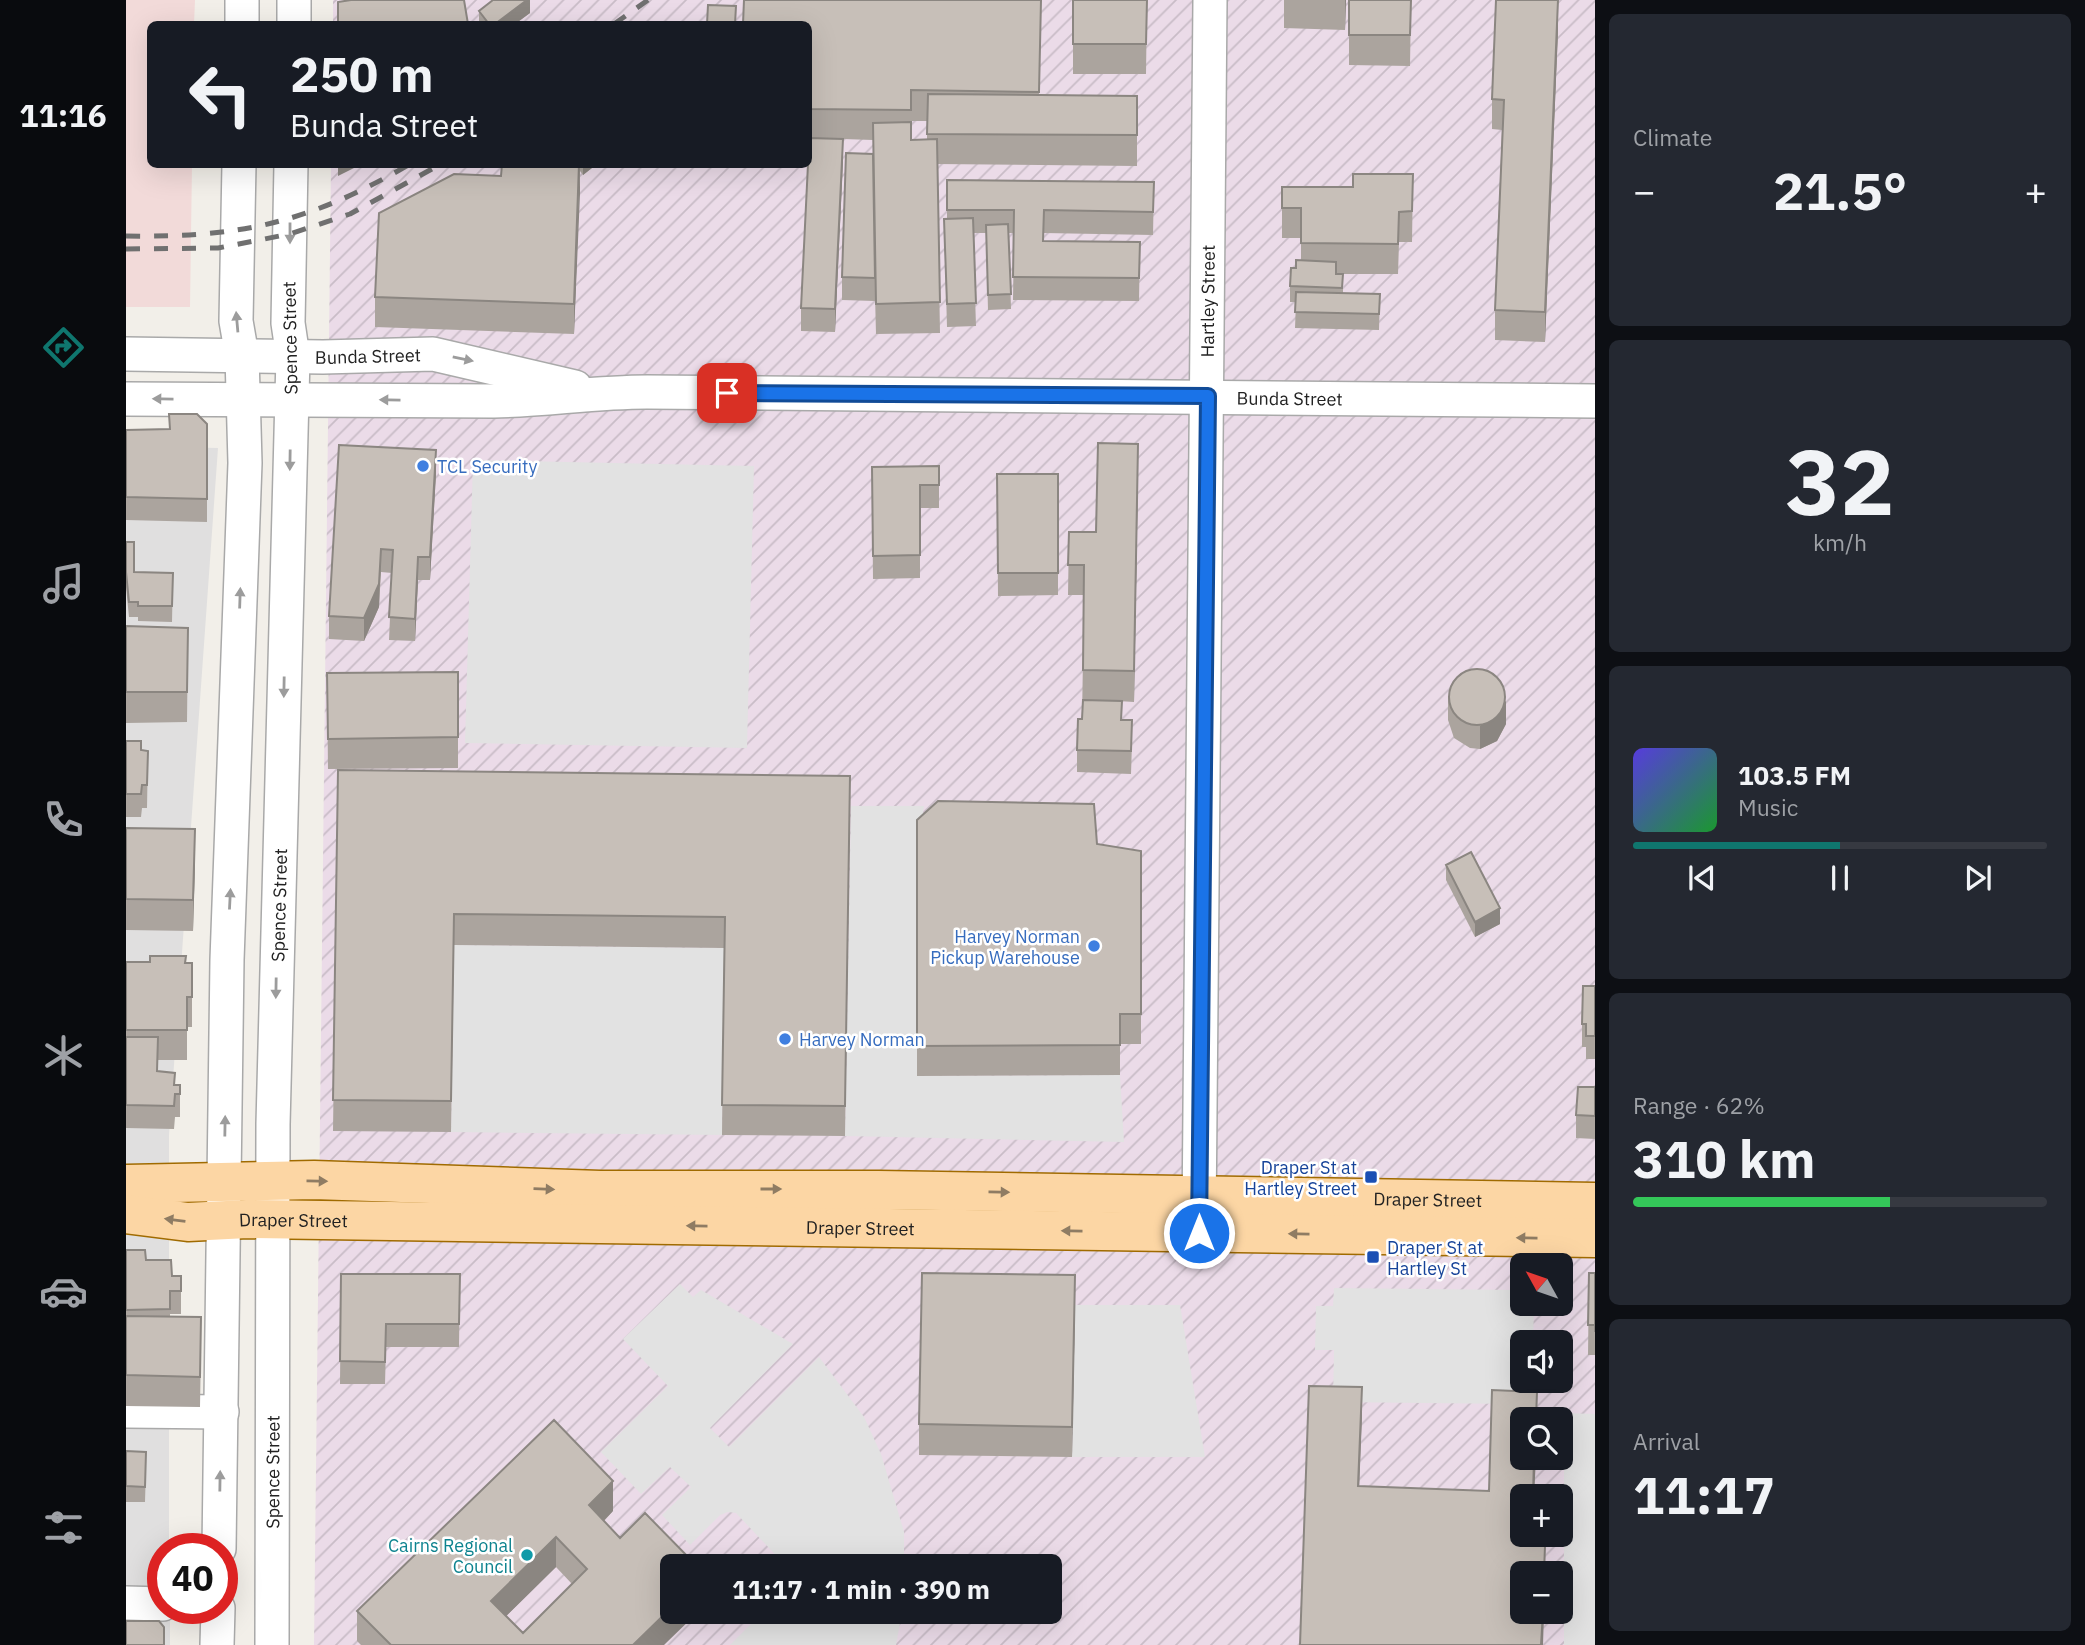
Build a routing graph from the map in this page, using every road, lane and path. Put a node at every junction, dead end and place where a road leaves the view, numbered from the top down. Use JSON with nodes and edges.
{"nodes":[{"id":1,"x":242,"y":0,"type":"edge"},
{"id":2,"x":294,"y":0,"type":"edge"},
{"id":3,"x":1210,"y":0,"type":"edge"},
{"id":4,"x":242,"y":21,"type":"edge"},
{"id":5,"x":294,"y":21,"type":"edge"},
{"id":6,"x":239,"y":168,"type":"edge"},
{"id":7,"x":291,"y":168,"type":"edge"},
{"id":8,"x":126,"y":354,"type":"edge"},
{"id":9,"x":242,"y":356,"type":"junction"},
{"id":10,"x":293,"y":357,"type":"junction"},
{"id":11,"x":605,"y":392,"type":"junction"},
{"id":12,"x":1208,"y":396,"type":"junction"},
{"id":13,"x":291,"y":398,"type":"junction"},
{"id":14,"x":126,"y":399,"type":"edge"},
{"id":15,"x":243,"y":401,"type":"junction"},
{"id":16,"x":1595,"y":401,"type":"edge"},
{"id":17,"x":224,"y":1181,"type":"junction"},
{"id":18,"x":274,"y":1181,"type":"junction"},
{"id":19,"x":126,"y":1184,"type":"edge"},
{"id":20,"x":1199,"y":1196,"type":"junction"},
{"id":21,"x":1595,"y":1202,"type":"edge"},
{"id":22,"x":126,"y":1214,"type":"edge"},
{"id":23,"x":224,"y":1219,"type":"junction"},
{"id":24,"x":275,"y":1220,"type":"junction"},
{"id":25,"x":1199,"y":1233,"type":"junction"},
{"id":26,"x":1595,"y":1238,"type":"edge"},
{"id":27,"x":126,"y":1411,"type":"edge"},
{"id":28,"x":222,"y":1412,"type":"junction"},
{"id":29,"x":219,"y":1533,"type":"edge"},
{"id":30,"x":126,"y":1603,"type":"edge"},
{"id":31,"x":147,"y":1604,"type":"edge"},
{"id":32,"x":218,"y":1624,"type":"edge"},
{"id":33,"x":217,"y":1645,"type":"edge"},
{"id":34,"x":272,"y":1645,"type":"edge"}],
"edges":[{"from":1,"to":4,"type":"street"},
{"from":2,"to":5,"type":"street"},
{"from":3,"to":12,"type":"street","name":"Hartley Street"},
{"from":9,"to":6,"type":"street","one_way":true},
{"from":7,"to":10,"type":"street","name":"Spence Street","one_way":true},
{"from":8,"to":9,"type":"street","name":"Bunda Street"},
{"from":9,"to":10,"type":"street","name":"Bunda Street"},
{"from":9,"to":15,"type":"street"},
{"from":10,"to":11,"type":"street","name":"Bunda Street","one_way":true},
{"from":10,"to":13,"type":"street","name":"Spence Street"},
{"from":11,"to":12,"type":"street","name":"Bunda Street"},
{"from":11,"to":13,"type":"street","name":"Bunda Street","one_way":true},
{"from":12,"to":16,"type":"street","name":"Bunda Street"},
{"from":12,"to":20,"type":"street","name":"Hartley Street"},
{"from":13,"to":15,"type":"street","name":"Bunda Street"},
{"from":13,"to":18,"type":"street","name":"Spence Street","one_way":true},
{"from":15,"to":14,"type":"street","name":"Bunda Street","one_way":true},
{"from":17,"to":15,"type":"street","one_way":true},
{"from":17,"to":18,"type":"main road","name":"Draper Street"},
{"from":17,"to":19,"type":"main road","name":"Draper Street"},
{"from":17,"to":23,"type":"street"},
{"from":18,"to":20,"type":"main road","name":"Draper Street","one_way":true},
{"from":18,"to":24,"type":"street","name":"Spence Street"},
{"from":20,"to":21,"type":"main road","name":"Draper Street"},
{"from":20,"to":25,"type":"street","name":"Hartley Street"},
{"from":23,"to":22,"type":"main road","name":"Draper Street","one_way":true},
{"from":23,"to":24,"type":"main road","name":"Draper Street"},
{"from":23,"to":28,"type":"street"},
{"from":25,"to":24,"type":"main road","name":"Draper Street","one_way":true},
{"from":24,"to":34,"type":"street","name":"Spence Street"},
{"from":26,"to":25,"type":"main road","name":"Draper Street","one_way":true},
{"from":27,"to":28,"type":"street"},
{"from":29,"to":28,"type":"street","one_way":true},
{"from":30,"to":31,"type":"street"},
{"from":32,"to":33,"type":"street"}]}
